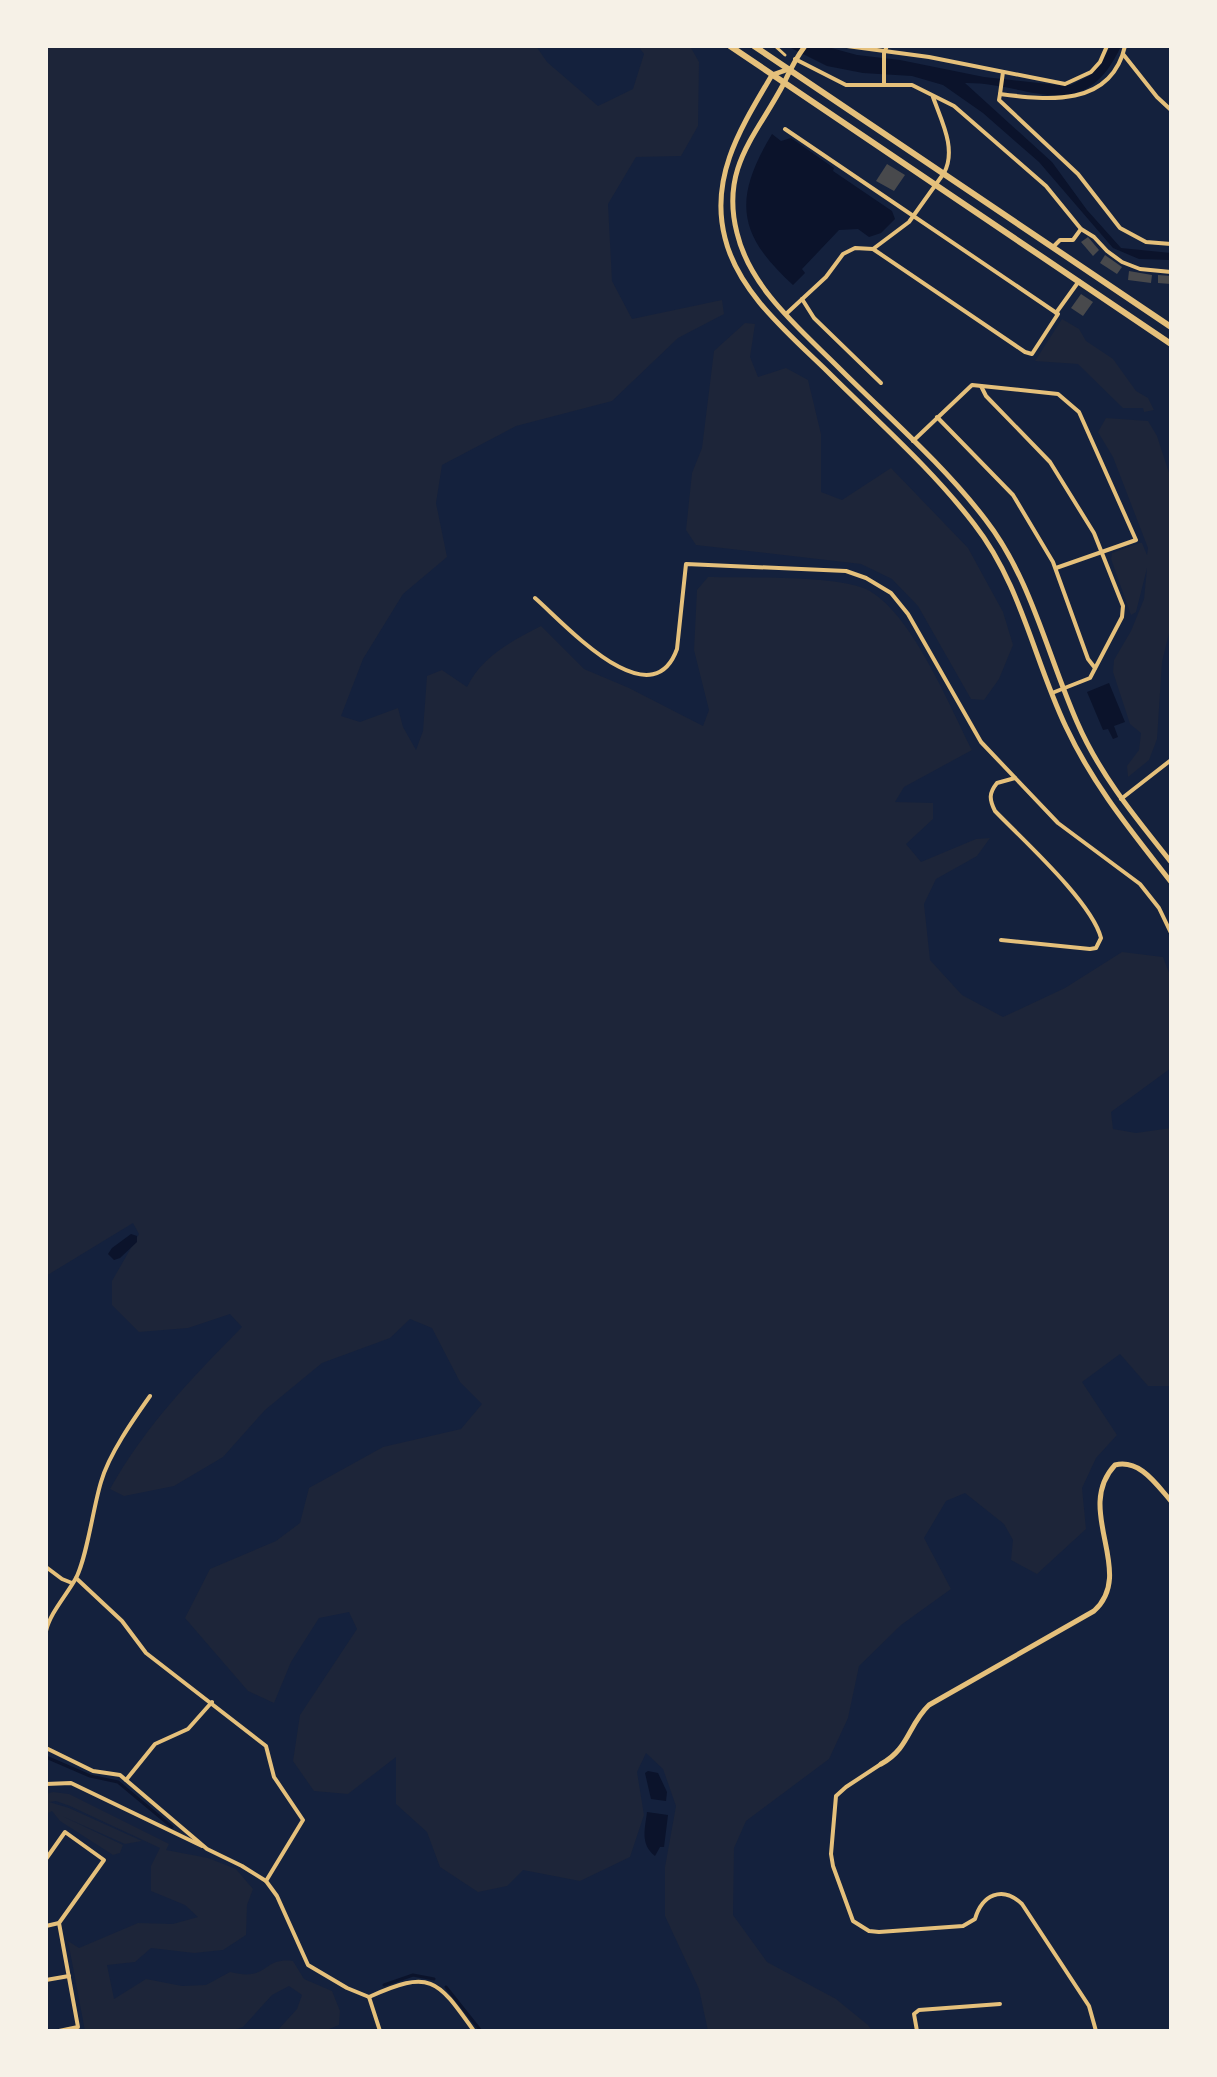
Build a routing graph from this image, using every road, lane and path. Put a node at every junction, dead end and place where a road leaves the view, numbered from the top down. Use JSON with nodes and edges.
{"nodes":[{"id":1,"x":730,"y":46,"type":"edge"},
{"id":2,"x":754,"y":46,"type":"edge"},
{"id":3,"x":775,"y":46,"type":"edge"},
{"id":4,"x":805,"y":46,"type":"edge"},
{"id":5,"x":847,"y":46,"type":"edge"},
{"id":6,"x":1107,"y":46,"type":"edge"},
{"id":7,"x":1125,"y":46,"type":"edge"},
{"id":8,"x":886,"y":50,"type":"edge"},
{"id":9,"x":1123,"y":54,"type":"junction"},
{"id":10,"x":785,"y":55,"type":"dead end"},
{"id":11,"x":796,"y":58,"type":"junction"},
{"id":12,"x":789,"y":69,"type":"junction"},
{"id":13,"x":1002,"y":74,"type":"junction"},
{"id":14,"x":772,"y":75,"type":"junction"},
{"id":15,"x":784,"y":82,"type":"junction"},
{"id":16,"x":884,"y":82,"type":"junction"},
{"id":17,"x":1000,"y":93,"type":"junction"},
{"id":18,"x":933,"y":97,"type":"junction"},
{"id":19,"x":1171,"y":110,"type":"edge"},
{"id":20,"x":785,"y":129,"type":"dead end"},
{"id":21,"x":944,"y":173,"type":"junction"},
{"id":22,"x":936,"y":184,"type":"junction"},
{"id":23,"x":914,"y":216,"type":"junction"},
{"id":24,"x":1081,"y":229,"type":"junction"},
{"id":25,"x":1171,"y":244,"type":"edge"},
{"id":26,"x":1053,"y":247,"type":"junction"},
{"id":27,"x":873,"y":249,"type":"junction"},
{"id":28,"x":1171,"y":272,"type":"edge"},
{"id":29,"x":1079,"y":281,"type":"junction"},
{"id":30,"x":802,"y":299,"type":"junction"},
{"id":31,"x":1056,"y":313,"type":"junction"},
{"id":32,"x":786,"y":314,"type":"junction"},
{"id":33,"x":1171,"y":327,"type":"edge"},
{"id":34,"x":1171,"y":344,"type":"edge"},
{"id":35,"x":881,"y":383,"type":"dead end"},
{"id":36,"x":981,"y":386,"type":"junction"},
{"id":37,"x":937,"y":417,"type":"junction"},
{"id":38,"x":913,"y":441,"type":"junction"},
{"id":39,"x":1101,"y":552,"type":"junction"},
{"id":40,"x":1056,"y":568,"type":"junction"},
{"id":41,"x":535,"y":598,"type":"dead end"},
{"id":42,"x":1095,"y":669,"type":"junction"},
{"id":43,"x":1064,"y":689,"type":"junction"},
{"id":44,"x":1052,"y":693,"type":"junction"},
{"id":45,"x":1171,"y":760,"type":"edge"},
{"id":46,"x":1015,"y":778,"type":"junction"},
{"id":47,"x":1121,"y":799,"type":"junction"},
{"id":48,"x":1171,"y":862,"type":"edge"},
{"id":49,"x":1171,"y":882,"type":"edge"},
{"id":50,"x":1171,"y":933,"type":"edge"},
{"id":51,"x":1001,"y":940,"type":"dead end"},
{"id":52,"x":150,"y":1396,"type":"dead end"},
{"id":53,"x":1171,"y":1501,"type":"edge"},
{"id":54,"x":46,"y":1567,"type":"edge"},
{"id":55,"x":74,"y":1580,"type":"junction"},
{"id":56,"x":46,"y":1631,"type":"edge"},
{"id":57,"x":212,"y":1702,"type":"junction"},
{"id":58,"x":46,"y":1748,"type":"edge"},
{"id":59,"x":881,"y":1764,"type":"joint"},
{"id":60,"x":126,"y":1780,"type":"junction"},
{"id":61,"x":46,"y":1784,"type":"edge"},
{"id":62,"x":207,"y":1849,"type":"junction"},
{"id":63,"x":46,"y":1859,"type":"edge"},
{"id":64,"x":266,"y":1881,"type":"junction"},
{"id":65,"x":59,"y":1923,"type":"junction"},
{"id":66,"x":46,"y":1926,"type":"edge"},
{"id":67,"x":69,"y":1976,"type":"junction"},
{"id":68,"x":46,"y":1980,"type":"edge"},
{"id":69,"x":369,"y":1997,"type":"junction"},
{"id":70,"x":1000,"y":2004,"type":"dead end"},
{"id":71,"x":59,"y":2031,"type":"edge"},
{"id":72,"x":380,"y":2031,"type":"edge"},
{"id":73,"x":474,"y":2031,"type":"edge"},
{"id":74,"x":917,"y":2031,"type":"edge"},
{"id":75,"x":1096,"y":2031,"type":"edge"}],
"edges":[{"from":1,"to":14,"type":"main road"},
{"from":2,"to":12,"type":"main road"},
{"from":3,"to":10,"type":"street"},
{"from":4,"to":11,"type":"street"},
{"from":5,"to":8,"type":"street"},
{"from":6,"to":13,"type":"street"},
{"from":7,"to":9,"type":"street"},
{"from":8,"to":13,"type":"street"},
{"from":8,"to":16,"type":"street"},
{"from":9,"to":17,"type":"street"},
{"from":9,"to":19,"type":"street"},
{"from":11,"to":12,"type":"street"},
{"from":11,"to":16,"type":"street"},
{"from":12,"to":14,"type":"street"},
{"from":12,"to":15,"type":"street"},
{"from":12,"to":21,"type":"main road"},
{"from":13,"to":17,"type":"street"},
{"from":14,"to":15,"type":"main road"},
{"from":14,"to":44,"type":"street"},
{"from":15,"to":22,"type":"main road"},
{"from":15,"to":32,"type":"street"},
{"from":16,"to":18,"type":"street"},
{"from":17,"to":25,"type":"street"},
{"from":18,"to":21,"type":"street"},
{"from":18,"to":24,"type":"street"},
{"from":20,"to":23,"type":"street"},
{"from":21,"to":22,"type":"street"},
{"from":21,"to":26,"type":"main road"},
{"from":22,"to":23,"type":"street"},
{"from":22,"to":29,"type":"main road"},
{"from":23,"to":27,"type":"street"},
{"from":23,"to":31,"type":"street"},
{"from":24,"to":26,"type":"street"},
{"from":24,"to":28,"type":"street"},
{"from":26,"to":33,"type":"main road"},
{"from":27,"to":30,"type":"street"},
{"from":27,"to":31,"type":"street"},
{"from":29,"to":31,"type":"street"},
{"from":29,"to":34,"type":"main road"},
{"from":30,"to":32,"type":"street"},
{"from":30,"to":35,"type":"street"},
{"from":32,"to":38,"type":"street"},
{"from":36,"to":37,"type":"street"},
{"from":36,"to":39,"type":"street"},
{"from":36,"to":39,"type":"street"},
{"from":37,"to":38,"type":"street"},
{"from":37,"to":40,"type":"street"},
{"from":38,"to":43,"type":"street"},
{"from":39,"to":40,"type":"street"},
{"from":39,"to":42,"type":"street"},
{"from":40,"to":42,"type":"street"},
{"from":41,"to":46,"type":"street"},
{"from":42,"to":43,"type":"street"},
{"from":43,"to":44,"type":"street"},
{"from":43,"to":47,"type":"street"},
{"from":44,"to":49,"type":"street"},
{"from":45,"to":47,"type":"street"},
{"from":46,"to":50,"type":"street"},
{"from":46,"to":51,"type":"street"},
{"from":47,"to":48,"type":"street"},
{"from":52,"to":55,"type":"street"},
{"from":53,"to":59,"type":"street"},
{"from":54,"to":55,"type":"street"},
{"from":55,"to":56,"type":"street"},
{"from":55,"to":57,"type":"street"},
{"from":57,"to":60,"type":"street"},
{"from":57,"to":64,"type":"street"},
{"from":58,"to":60,"type":"street"},
{"from":59,"to":75,"type":"street"},
{"from":60,"to":62,"type":"street"},
{"from":61,"to":62,"type":"street"},
{"from":62,"to":64,"type":"street"},
{"from":63,"to":65,"type":"street"},
{"from":64,"to":69,"type":"street"},
{"from":65,"to":66,"type":"street"},
{"from":65,"to":67,"type":"street"},
{"from":67,"to":68,"type":"street"},
{"from":67,"to":71,"type":"street"},
{"from":69,"to":72,"type":"street"},
{"from":69,"to":73,"type":"street"},
{"from":70,"to":74,"type":"street"}]}
